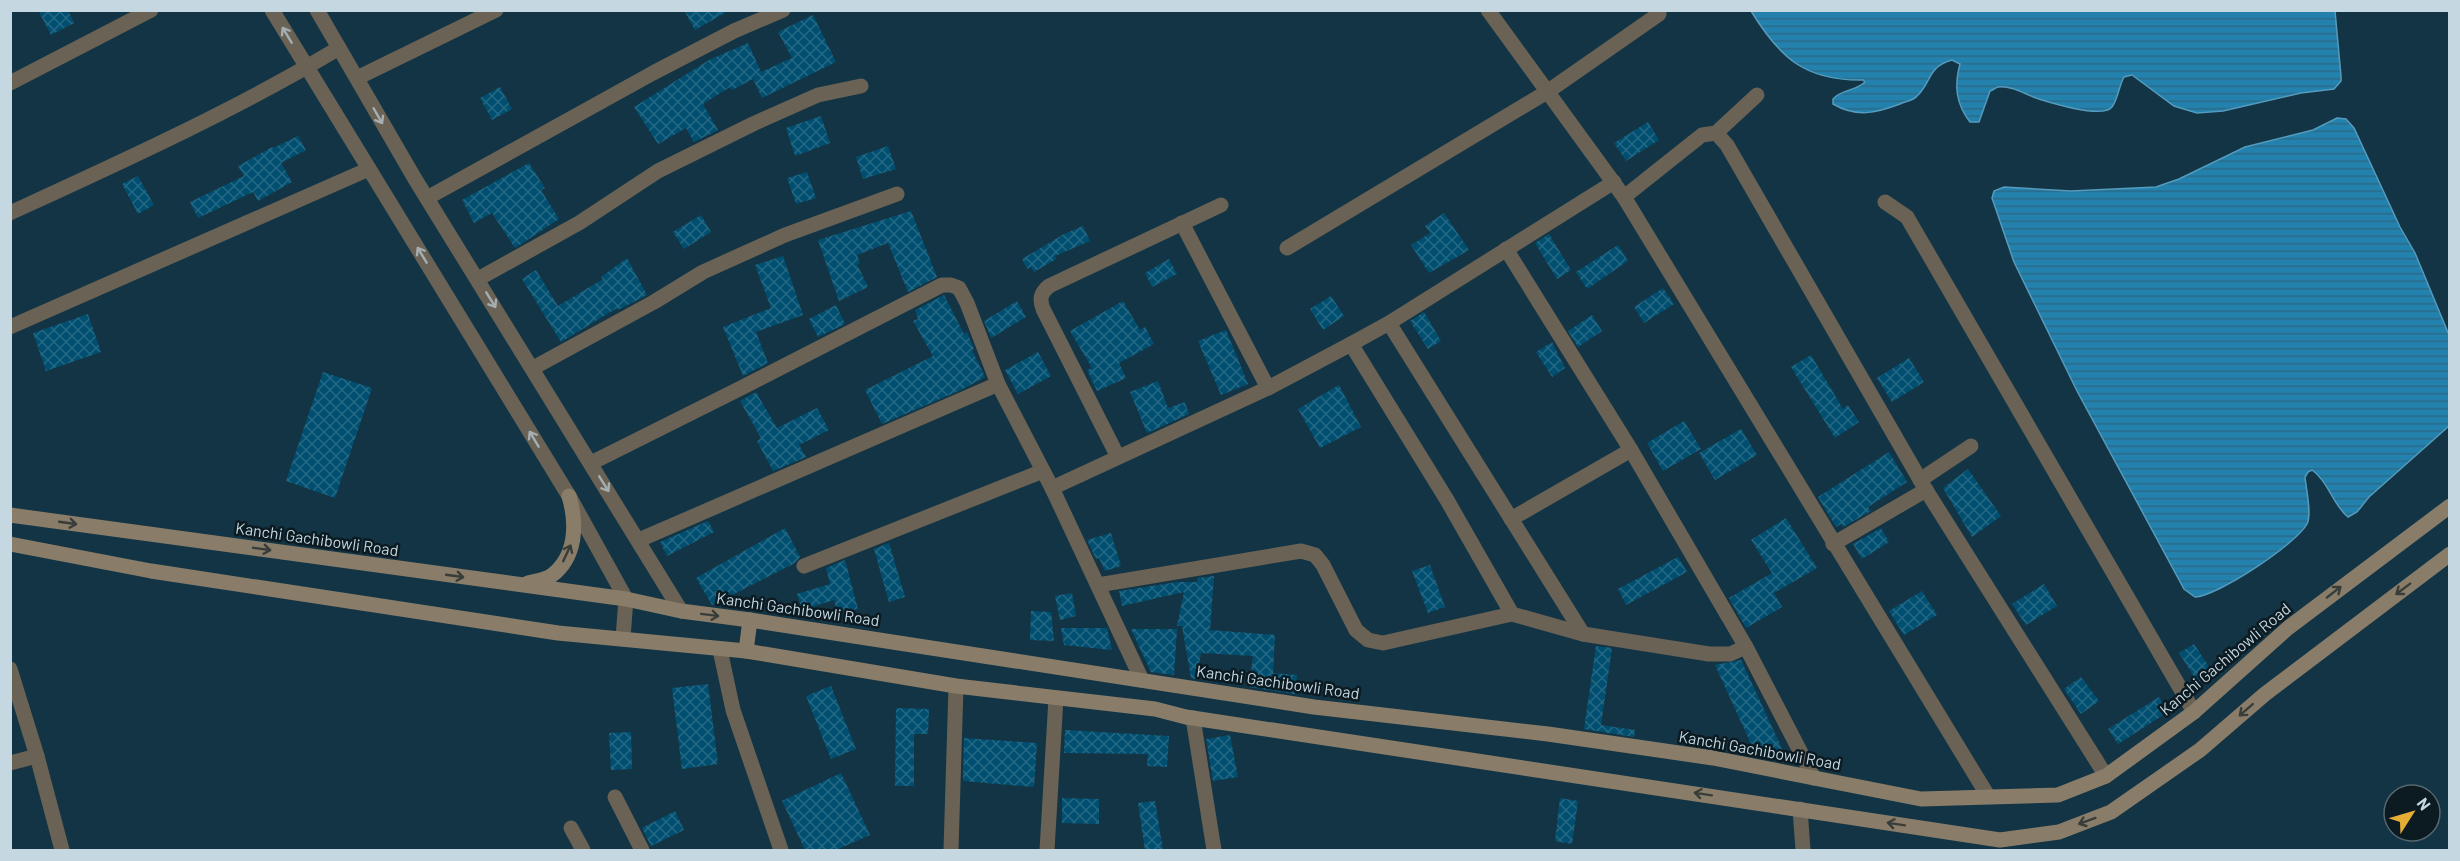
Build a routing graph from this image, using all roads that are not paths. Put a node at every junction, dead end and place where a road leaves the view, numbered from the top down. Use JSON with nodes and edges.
{"nodes":[{"id":1,"x":151,"y":10,"type":"edge"},
{"id":2,"x":272,"y":10,"type":"edge"},
{"id":3,"x":496,"y":10,"type":"edge"},
{"id":4,"x":783,"y":10,"type":"edge"},
{"id":5,"x":1488,"y":10,"type":"edge"},
{"id":6,"x":319,"y":11,"type":"edge"},
{"id":7,"x":1659,"y":14,"type":"dead end"},
{"id":8,"x":339,"y":48,"type":"junction"},
{"id":9,"x":307,"y":67,"type":"junction"},
{"id":10,"x":357,"y":78,"type":"junction"},
{"id":11,"x":10,"y":83,"type":"edge"},
{"id":12,"x":861,"y":86,"type":"dead end"},
{"id":13,"x":1547,"y":93,"type":"junction"},
{"id":14,"x":1757,"y":95,"type":"dead end"},
{"id":15,"x":1716,"y":133,"type":"junction"},
{"id":16,"x":369,"y":169,"type":"junction"},
{"id":17,"x":1614,"y":182,"type":"junction"},
{"id":18,"x":897,"y":194,"type":"dead end"},
{"id":19,"x":1624,"y":197,"type":"junction"},
{"id":20,"x":427,"y":198,"type":"junction"},
{"id":21,"x":1885,"y":202,"type":"dead end"},
{"id":22,"x":1221,"y":205,"type":"dead end"},
{"id":23,"x":10,"y":213,"type":"edge"},
{"id":24,"x":1182,"y":223,"type":"junction"},
{"id":25,"x":1287,"y":248,"type":"dead end"},
{"id":26,"x":1506,"y":249,"type":"junction"},
{"id":27,"x":478,"y":279,"type":"junction"},
{"id":28,"x":1389,"y":322,"type":"junction"},
{"id":29,"x":10,"y":327,"type":"edge"},
{"id":30,"x":1351,"y":344,"type":"junction"},
{"id":31,"x":533,"y":368,"type":"junction"},
{"id":32,"x":998,"y":384,"type":"junction"},
{"id":33,"x":1268,"y":388,"type":"junction"},
{"id":34,"x":1971,"y":446,"type":"dead end"},
{"id":35,"x":1631,"y":450,"type":"junction"},
{"id":36,"x":1118,"y":456,"type":"junction"},
{"id":37,"x":591,"y":463,"type":"junction"},
{"id":38,"x":1043,"y":471,"type":"junction"},
{"id":39,"x":1923,"y":485,"type":"junction"},
{"id":40,"x":1052,"y":488,"type":"junction"},
{"id":41,"x":569,"y":496,"type":"junction"},
{"id":42,"x":2450,"y":506,"type":"edge"},
{"id":43,"x":10,"y":514,"type":"edge"},
{"id":44,"x":1511,"y":519,"type":"junction"},
{"id":45,"x":639,"y":540,"type":"junction"},
{"id":46,"x":10,"y":544,"type":"edge"},
{"id":47,"x":1833,"y":544,"type":"junction"},
{"id":48,"x":2450,"y":554,"type":"edge"},
{"id":49,"x":804,"y":566,"type":"dead end"},
{"id":50,"x":522,"y":585,"type":"junction"},
{"id":51,"x":1098,"y":585,"type":"junction"},
{"id":52,"x":626,"y":599,"type":"junction"},
{"id":53,"x":681,"y":611,"type":"junction"},
{"id":54,"x":1512,"y":614,"type":"junction"},
{"id":55,"x":750,"y":620,"type":"junction"},
{"id":56,"x":1583,"y":634,"type":"junction"},
{"id":57,"x":622,"y":638,"type":"junction"},
{"id":58,"x":1746,"y":647,"type":"junction"},
{"id":59,"x":720,"y":650,"type":"junction"},
{"id":60,"x":746,"y":651,"type":"junction"},
{"id":61,"x":10,"y":669,"type":"edge"},
{"id":62,"x":1142,"y":680,"type":"junction"},
{"id":63,"x":956,"y":686,"type":"junction"},
{"id":64,"x":1056,"y":698,"type":"junction"},
{"id":65,"x":2194,"y":712,"type":"junction"},
{"id":66,"x":1193,"y":718,"type":"junction"},
{"id":67,"x":37,"y":756,"type":"junction"},
{"id":68,"x":10,"y":763,"type":"edge"},
{"id":69,"x":2106,"y":776,"type":"junction"},
{"id":70,"x":1815,"y":778,"type":"junction"},
{"id":71,"x":1988,"y":796,"type":"junction"},
{"id":72,"x":615,"y":797,"type":"dead end"},
{"id":73,"x":1800,"y":809,"type":"junction"},
{"id":74,"x":571,"y":828,"type":"dead end"},
{"id":75,"x":2010,"y":845,"type":"edge"},
{"id":76,"x":62,"y":850,"type":"edge"},
{"id":77,"x":583,"y":850,"type":"edge"},
{"id":78,"x":642,"y":850,"type":"edge"},
{"id":79,"x":781,"y":850,"type":"edge"},
{"id":80,"x":951,"y":850,"type":"edge"},
{"id":81,"x":1047,"y":850,"type":"edge"},
{"id":82,"x":1214,"y":850,"type":"edge"},
{"id":83,"x":1803,"y":850,"type":"edge"}],
"edges":[{"from":1,"to":11,"type":"street"},
{"from":9,"to":2,"type":"street","one_way":true},
{"from":3,"to":10,"type":"street"},
{"from":4,"to":20,"type":"street"},
{"from":5,"to":13,"type":"street"},
{"from":6,"to":8,"type":"street"},
{"from":7,"to":13,"type":"street"},
{"from":8,"to":9,"type":"street"},
{"from":8,"to":10,"type":"street"},
{"from":9,"to":16,"type":"street"},
{"from":9,"to":23,"type":"street"},
{"from":10,"to":20,"type":"street","one_way":true},
{"from":12,"to":27,"type":"street"},
{"from":13,"to":17,"type":"street"},
{"from":13,"to":25,"type":"street"},
{"from":14,"to":15,"type":"street"},
{"from":15,"to":19,"type":"street"},
{"from":15,"to":39,"type":"street"},
{"from":16,"to":29,"type":"street"},
{"from":41,"to":16,"type":"street","one_way":true},
{"from":17,"to":19,"type":"street"},
{"from":17,"to":26,"type":"street"},
{"from":18,"to":31,"type":"street"},
{"from":19,"to":47,"type":"street"},
{"from":20,"to":27,"type":"street"},
{"from":21,"to":65,"type":"street"},
{"from":22,"to":24,"type":"street"},
{"from":24,"to":33,"type":"street"},
{"from":24,"to":36,"type":"street"},
{"from":26,"to":28,"type":"street"},
{"from":26,"to":35,"type":"street"},
{"from":27,"to":31,"type":"street","one_way":true},
{"from":28,"to":30,"type":"street"},
{"from":28,"to":44,"type":"street"},
{"from":30,"to":33,"type":"street"},
{"from":30,"to":54,"type":"street"},
{"from":31,"to":37,"type":"street"},
{"from":32,"to":37,"type":"street"},
{"from":32,"to":38,"type":"street"},
{"from":32,"to":45,"type":"street"},
{"from":33,"to":36,"type":"street"},
{"from":34,"to":39,"type":"street"},
{"from":35,"to":44,"type":"street"},
{"from":35,"to":58,"type":"street"},
{"from":36,"to":40,"type":"street"},
{"from":37,"to":45,"type":"street","one_way":true},
{"from":38,"to":40,"type":"street"},
{"from":38,"to":49,"type":"street"},
{"from":39,"to":47,"type":"street"},
{"from":39,"to":69,"type":"street"},
{"from":40,"to":51,"type":"street"},
{"from":50,"to":41,"type":"main road","one_way":true},
{"from":41,"to":52,"type":"street"},
{"from":65,"to":42,"type":"main road","name":"Kanchi Gachibowli Road","one_way":true},
{"from":43,"to":50,"type":"main road","name":"Kanchi Gachibowli Road","one_way":true},
{"from":44,"to":56,"type":"street"},
{"from":45,"to":53,"type":"street"},
{"from":46,"to":57,"type":"main road"},
{"from":47,"to":71,"type":"street"},
{"from":48,"to":75,"type":"main road","one_way":true},
{"from":50,"to":52,"type":"main road","name":"Kanchi Gachibowli Road"},
{"from":51,"to":54,"type":"street"},
{"from":51,"to":62,"type":"street"},
{"from":52,"to":53,"type":"main road","name":"Kanchi Gachibowli Road"},
{"from":52,"to":57,"type":"street"},
{"from":53,"to":55,"type":"main road","name":"Kanchi Gachibowli Road","one_way":true},
{"from":54,"to":56,"type":"street"},
{"from":55,"to":60,"type":"main road"},
{"from":55,"to":62,"type":"main road","name":"Kanchi Gachibowli Road"},
{"from":56,"to":58,"type":"street"},
{"from":57,"to":59,"type":"main road"},
{"from":58,"to":70,"type":"street"},
{"from":59,"to":60,"type":"main road"},
{"from":59,"to":79,"type":"street"},
{"from":60,"to":63,"type":"main road"},
{"from":61,"to":67,"type":"street"},
{"from":62,"to":70,"type":"main road","name":"Kanchi Gachibowli Road"},
{"from":63,"to":64,"type":"main road"},
{"from":63,"to":80,"type":"street"},
{"from":64,"to":66,"type":"main road"},
{"from":64,"to":81,"type":"street"},
{"from":65,"to":69,"type":"main road","name":"Kanchi Gachibowli Road"},
{"from":73,"to":66,"type":"main road","one_way":true},
{"from":66,"to":82,"type":"street"},
{"from":67,"to":68,"type":"street"},
{"from":67,"to":76,"type":"street"},
{"from":69,"to":71,"type":"main road","name":"Kanchi Gachibowli Road"},
{"from":70,"to":71,"type":"main road","name":"Kanchi Gachibowli Road"},
{"from":72,"to":78,"type":"street"},
{"from":75,"to":73,"type":"main road","one_way":true},
{"from":73,"to":83,"type":"street"},
{"from":74,"to":77,"type":"street"}]}
